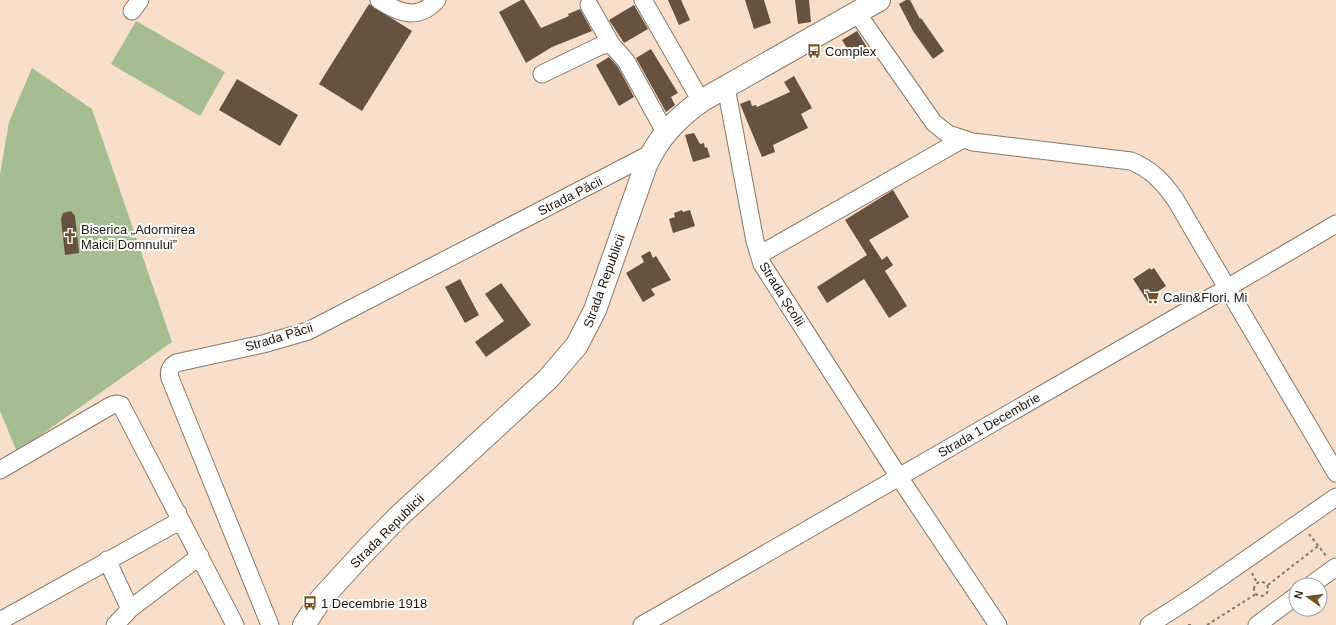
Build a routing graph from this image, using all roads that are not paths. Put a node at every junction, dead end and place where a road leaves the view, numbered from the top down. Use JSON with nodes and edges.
{"nodes":[{"id":1,"x":379,"y":0,"type":"edge"},
{"id":2,"x":437,"y":0,"type":"edge"},
{"id":3,"x":643,"y":0,"type":"edge"},
{"id":4,"x":878,"y":0,"type":"edge"},
{"id":5,"x":588,"y":5,"type":"dead end"},
{"id":6,"x":857,"y":13,"type":"junction"},
{"id":7,"x":611,"y":44,"type":"junction"},
{"id":8,"x":542,"y":74,"type":"dead end"},
{"id":9,"x":726,"y":86,"type":"junction"},
{"id":10,"x":701,"y":101,"type":"junction"},
{"id":11,"x":665,"y":132,"type":"junction"},
{"id":12,"x":961,"y":140,"type":"junction"},
{"id":13,"x":650,"y":154,"type":"junction"},
{"id":14,"x":1336,"y":224,"type":"edge"},
{"id":15,"x":758,"y":255,"type":"junction"},
{"id":16,"x":1227,"y":288,"type":"junction"},
{"id":17,"x":0,"y":470,"type":"edge"},
{"id":18,"x":1336,"y":473,"type":"edge"},
{"id":19,"x":899,"y":477,"type":"junction"},
{"id":20,"x":1336,"y":497,"type":"edge"},
{"id":21,"x":178,"y":513,"type":"junction"},
{"id":22,"x":200,"y":556,"type":"junction"},
{"id":23,"x":107,"y":560,"type":"junction"},
{"id":24,"x":1335,"y":567,"type":"edge"},
{"id":25,"x":1322,"y":577,"type":"edge"},
{"id":26,"x":1288,"y":602,"type":"edge"},
{"id":27,"x":130,"y":609,"type":"junction"},
{"id":28,"x":5,"y":621,"type":"edge"},
{"id":29,"x":115,"y":625,"type":"edge"},
{"id":30,"x":234,"y":625,"type":"edge"},
{"id":31,"x":270,"y":625,"type":"edge"},
{"id":32,"x":304,"y":625,"type":"edge"},
{"id":33,"x":642,"y":625,"type":"edge"},
{"id":34,"x":998,"y":625,"type":"edge"},
{"id":35,"x":1149,"y":625,"type":"edge"},
{"id":36,"x":1257,"y":625,"type":"edge"}],
"edges":[{"from":1,"to":2,"type":"street"},
{"from":3,"to":10,"type":"street"},
{"from":4,"to":6,"type":"main road","name":"Strada Republicii"},
{"from":5,"to":7,"type":"street"},
{"from":6,"to":9,"type":"main road","name":"Strada Republicii"},
{"from":6,"to":12,"type":"street"},
{"from":7,"to":8,"type":"street"},
{"from":7,"to":11,"type":"street"},
{"from":9,"to":10,"type":"main road","name":"Strada Republicii"},
{"from":9,"to":15,"type":"street","name":"Strada Școlii"},
{"from":10,"to":11,"type":"main road","name":"Strada Republicii"},
{"from":11,"to":13,"type":"main road","name":"Strada Republicii"},
{"from":12,"to":15,"type":"street"},
{"from":12,"to":16,"type":"street"},
{"from":13,"to":31,"type":"street","name":"Strada Păcii"},
{"from":13,"to":32,"type":"main road","name":"Strada Republicii"},
{"from":14,"to":16,"type":"street","name":"Strada 1 Decembrie"},
{"from":15,"to":19,"type":"street","name":"Strada Școlii"},
{"from":16,"to":18,"type":"street"},
{"from":16,"to":19,"type":"street","name":"Strada 1 Decembrie"},
{"from":17,"to":21,"type":"street"},
{"from":19,"to":33,"type":"street","name":"Strada 1 Decembrie"},
{"from":19,"to":34,"type":"street","name":"Strada Școlii"},
{"from":20,"to":35,"type":"street"},
{"from":21,"to":22,"type":"street"},
{"from":21,"to":23,"type":"street"},
{"from":22,"to":27,"type":"street"},
{"from":22,"to":30,"type":"street"},
{"from":23,"to":27,"type":"street"},
{"from":23,"to":28,"type":"street"},
{"from":24,"to":25,"type":"street"},
{"from":26,"to":36,"type":"street"},
{"from":27,"to":29,"type":"street"}]}
